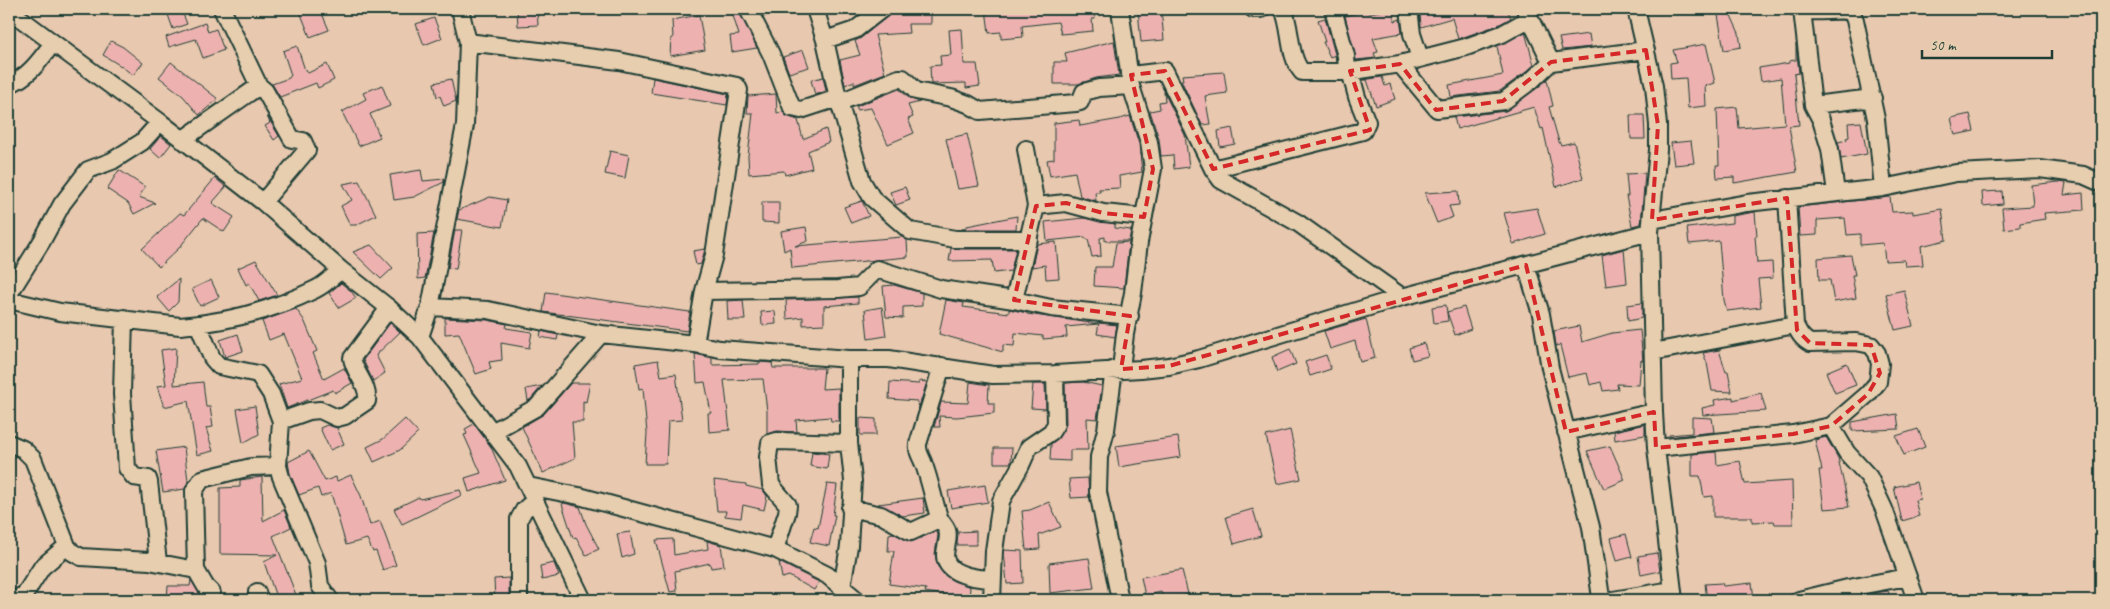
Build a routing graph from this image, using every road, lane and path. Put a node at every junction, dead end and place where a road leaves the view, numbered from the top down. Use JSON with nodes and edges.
{"nodes":[{"id":1,"x":222,"y":9,"type":"edge"},
{"id":2,"x":460,"y":9,"type":"edge"},
{"id":3,"x":748,"y":9,"type":"edge"},
{"id":4,"x":815,"y":9,"type":"edge"},
{"id":5,"x":1120,"y":9,"type":"edge"},
{"id":6,"x":1253,"y":9,"type":"edge"},
{"id":7,"x":1261,"y":9,"type":"edge"},
{"id":8,"x":1283,"y":9,"type":"edge"},
{"id":9,"x":1333,"y":9,"type":"edge"},
{"id":10,"x":1636,"y":9,"type":"edge"},
{"id":11,"x":9,"y":10,"type":"edge"},
{"id":12,"x":1411,"y":10,"type":"edge"},
{"id":13,"x":1800,"y":10,"type":"edge"},
{"id":14,"x":877,"y":11,"type":"edge"},
{"id":15,"x":1527,"y":14,"type":"edge"},
{"id":16,"x":825,"y":40,"type":"junction"},
{"id":17,"x":468,"y":42,"type":"junction"},
{"id":18,"x":53,"y":43,"type":"junction"},
{"id":19,"x":1646,"y":50,"type":"junction"},
{"id":20,"x":1420,"y":58,"type":"junction"},
{"id":21,"x":1550,"y":62,"type":"junction"},
{"id":22,"x":1400,"y":64,"type":"junction"},
{"id":23,"x":1349,"y":72,"type":"junction"},
{"id":24,"x":1131,"y":80,"type":"junction"},
{"id":25,"x":9,"y":84,"type":"edge"},
{"id":26,"x":259,"y":86,"type":"junction"},
{"id":27,"x":1872,"y":98,"type":"junction"},
{"id":28,"x":839,"y":100,"type":"junction"},
{"id":29,"x":1813,"y":105,"type":"junction"},
{"id":30,"x":160,"y":122,"type":"junction"},
{"id":31,"x":182,"y":140,"type":"junction"},
{"id":32,"x":1026,"y":148,"type":"dead end"},
{"id":33,"x":1213,"y":169,"type":"junction"},
{"id":34,"x":2101,"y":183,"type":"edge"},
{"id":35,"x":1883,"y":188,"type":"junction"},
{"id":36,"x":1836,"y":193,"type":"junction"},
{"id":37,"x":1787,"y":198,"type":"junction"},
{"id":38,"x":263,"y":202,"type":"junction"},
{"id":39,"x":1036,"y":206,"type":"junction"},
{"id":40,"x":1144,"y":217,"type":"junction"},
{"id":41,"x":1651,"y":226,"type":"junction"},
{"id":42,"x":1029,"y":239,"type":"junction"},
{"id":43,"x":1526,"y":265,"type":"junction"},
{"id":44,"x":340,"y":270,"type":"junction"},
{"id":45,"x":704,"y":291,"type":"junction"},
{"id":46,"x":9,"y":294,"type":"edge"},
{"id":47,"x":1402,"y":297,"type":"junction"},
{"id":48,"x":9,"y":300,"type":"edge"},
{"id":49,"x":1014,"y":300,"type":"junction"},
{"id":50,"x":430,"y":307,"type":"junction"},
{"id":51,"x":389,"y":308,"type":"junction"},
{"id":52,"x":1130,"y":316,"type":"junction"},
{"id":53,"x":124,"y":318,"type":"junction"},
{"id":54,"x":198,"y":324,"type":"junction"},
{"id":55,"x":1795,"y":325,"type":"junction"},
{"id":56,"x":601,"y":334,"type":"junction"},
{"id":57,"x":420,"y":337,"type":"junction"},
{"id":58,"x":695,"y":344,"type":"junction"},
{"id":59,"x":1653,"y":352,"type":"junction"},
{"id":60,"x":849,"y":359,"type":"junction"},
{"id":61,"x":942,"y":366,"type":"junction"},
{"id":62,"x":1118,"y":369,"type":"junction"},
{"id":63,"x":1055,"y":374,"type":"junction"},
{"id":64,"x":1654,"y":412,"type":"junction"},
{"id":65,"x":281,"y":421,"type":"junction"},
{"id":66,"x":1831,"y":426,"type":"junction"},
{"id":67,"x":492,"y":432,"type":"junction"},
{"id":68,"x":1566,"y":432,"type":"junction"},
{"id":69,"x":9,"y":443,"type":"edge"},
{"id":70,"x":849,"y":443,"type":"junction"},
{"id":71,"x":1656,"y":448,"type":"junction"},
{"id":72,"x":278,"y":466,"type":"junction"},
{"id":73,"x":532,"y":493,"type":"junction"},
{"id":74,"x":850,"y":508,"type":"junction"},
{"id":75,"x":940,"y":519,"type":"junction"},
{"id":76,"x":67,"y":546,"type":"junction"},
{"id":77,"x":776,"y":548,"type":"junction"},
{"id":78,"x":158,"y":562,"type":"junction"},
{"id":79,"x":196,"y":570,"type":"junction"},
{"id":80,"x":1908,"y":577,"type":"junction"},
{"id":81,"x":993,"y":579,"type":"junction"},
{"id":82,"x":842,"y":587,"type":"junction"},
{"id":83,"x":212,"y":593,"type":"dead end"},
{"id":84,"x":1673,"y":595,"type":"edge"},
{"id":85,"x":14,"y":600,"type":"edge"},
{"id":86,"x":330,"y":600,"type":"edge"},
{"id":87,"x":519,"y":600,"type":"edge"},
{"id":88,"x":583,"y":600,"type":"edge"},
{"id":89,"x":856,"y":600,"type":"edge"},
{"id":90,"x":992,"y":600,"type":"edge"},
{"id":91,"x":1120,"y":600,"type":"edge"},
{"id":92,"x":1606,"y":600,"type":"edge"},
{"id":93,"x":1613,"y":600,"type":"edge"},
{"id":94,"x":1799,"y":600,"type":"edge"},
{"id":95,"x":1916,"y":600,"type":"edge"}],
"edges":[{"from":1,"to":26,"type":"street"},
{"from":2,"to":17,"type":"street"},
{"from":3,"to":28,"type":"street"},
{"from":4,"to":16,"type":"street"},
{"from":5,"to":24,"type":"street"},
{"from":6,"to":7,"type":"street"},
{"from":8,"to":23,"type":"street"},
{"from":9,"to":23,"type":"street"},
{"from":10,"to":19,"type":"street"},
{"from":11,"to":18,"type":"street"},
{"from":12,"to":20,"type":"street"},
{"from":13,"to":27,"type":"street"},
{"from":13,"to":29,"type":"street"},
{"from":14,"to":16,"type":"street"},
{"from":15,"to":20,"type":"street"},
{"from":15,"to":21,"type":"street"},
{"from":16,"to":28,"type":"street"},
{"from":17,"to":45,"type":"street"},
{"from":17,"to":50,"type":"street"},
{"from":18,"to":25,"type":"street"},
{"from":18,"to":30,"type":"street"},
{"from":19,"to":21,"type":"street"},
{"from":19,"to":41,"type":"street"},
{"from":20,"to":22,"type":"street"},
{"from":21,"to":22,"type":"street"},
{"from":22,"to":23,"type":"street"},
{"from":23,"to":33,"type":"street"},
{"from":24,"to":28,"type":"street"},
{"from":24,"to":33,"type":"street"},
{"from":24,"to":40,"type":"street"},
{"from":26,"to":31,"type":"street"},
{"from":26,"to":38,"type":"street"},
{"from":27,"to":29,"type":"street"},
{"from":27,"to":35,"type":"street"},
{"from":28,"to":42,"type":"street"},
{"from":29,"to":36,"type":"street"},
{"from":30,"to":31,"type":"street"},
{"from":30,"to":46,"type":"street"},
{"from":31,"to":38,"type":"street"},
{"from":32,"to":39,"type":"street"},
{"from":33,"to":47,"type":"street"},
{"from":34,"to":35,"type":"street"},
{"from":35,"to":36,"type":"street"},
{"from":36,"to":37,"type":"street"},
{"from":37,"to":41,"type":"street"},
{"from":37,"to":55,"type":"street"},
{"from":38,"to":44,"type":"street"},
{"from":39,"to":40,"type":"street"},
{"from":39,"to":42,"type":"street"},
{"from":40,"to":52,"type":"street"},
{"from":41,"to":43,"type":"street"},
{"from":41,"to":59,"type":"street"},
{"from":42,"to":49,"type":"street"},
{"from":43,"to":47,"type":"street"},
{"from":43,"to":68,"type":"street"},
{"from":44,"to":51,"type":"street"},
{"from":44,"to":54,"type":"street"},
{"from":45,"to":49,"type":"street"},
{"from":45,"to":58,"type":"street"},
{"from":47,"to":62,"type":"street"},
{"from":48,"to":53,"type":"street"},
{"from":49,"to":52,"type":"street"},
{"from":50,"to":56,"type":"street"},
{"from":50,"to":57,"type":"street"},
{"from":51,"to":57,"type":"street"},
{"from":51,"to":65,"type":"street"},
{"from":52,"to":62,"type":"street"},
{"from":53,"to":54,"type":"street"},
{"from":53,"to":78,"type":"street"},
{"from":54,"to":65,"type":"street"},
{"from":55,"to":59,"type":"street"},
{"from":55,"to":66,"type":"street"},
{"from":56,"to":58,"type":"street"},
{"from":56,"to":67,"type":"street"},
{"from":57,"to":67,"type":"street"},
{"from":58,"to":60,"type":"street"},
{"from":59,"to":64,"type":"street"},
{"from":60,"to":61,"type":"street"},
{"from":60,"to":70,"type":"street"},
{"from":61,"to":63,"type":"street"},
{"from":61,"to":75,"type":"street"},
{"from":62,"to":63,"type":"street"},
{"from":62,"to":91,"type":"street"},
{"from":63,"to":81,"type":"street"},
{"from":64,"to":68,"type":"street"},
{"from":64,"to":71,"type":"street"},
{"from":65,"to":72,"type":"street"},
{"from":66,"to":71,"type":"street"},
{"from":66,"to":80,"type":"street"},
{"from":67,"to":73,"type":"street"},
{"from":68,"to":92,"type":"street"},
{"from":69,"to":76,"type":"street"},
{"from":70,"to":74,"type":"street"},
{"from":70,"to":77,"type":"street"},
{"from":71,"to":84,"type":"street"},
{"from":72,"to":79,"type":"street"},
{"from":72,"to":86,"type":"street"},
{"from":73,"to":77,"type":"street"},
{"from":73,"to":87,"type":"street"},
{"from":73,"to":88,"type":"street"},
{"from":74,"to":75,"type":"street"},
{"from":74,"to":82,"type":"street"},
{"from":75,"to":81,"type":"street"},
{"from":76,"to":78,"type":"street"},
{"from":76,"to":85,"type":"street"},
{"from":77,"to":82,"type":"street"},
{"from":78,"to":79,"type":"street"},
{"from":79,"to":83,"type":"street"},
{"from":80,"to":94,"type":"street"},
{"from":80,"to":95,"type":"street"},
{"from":81,"to":90,"type":"street"},
{"from":82,"to":89,"type":"street"},
{"from":84,"to":93,"type":"street"}]}
